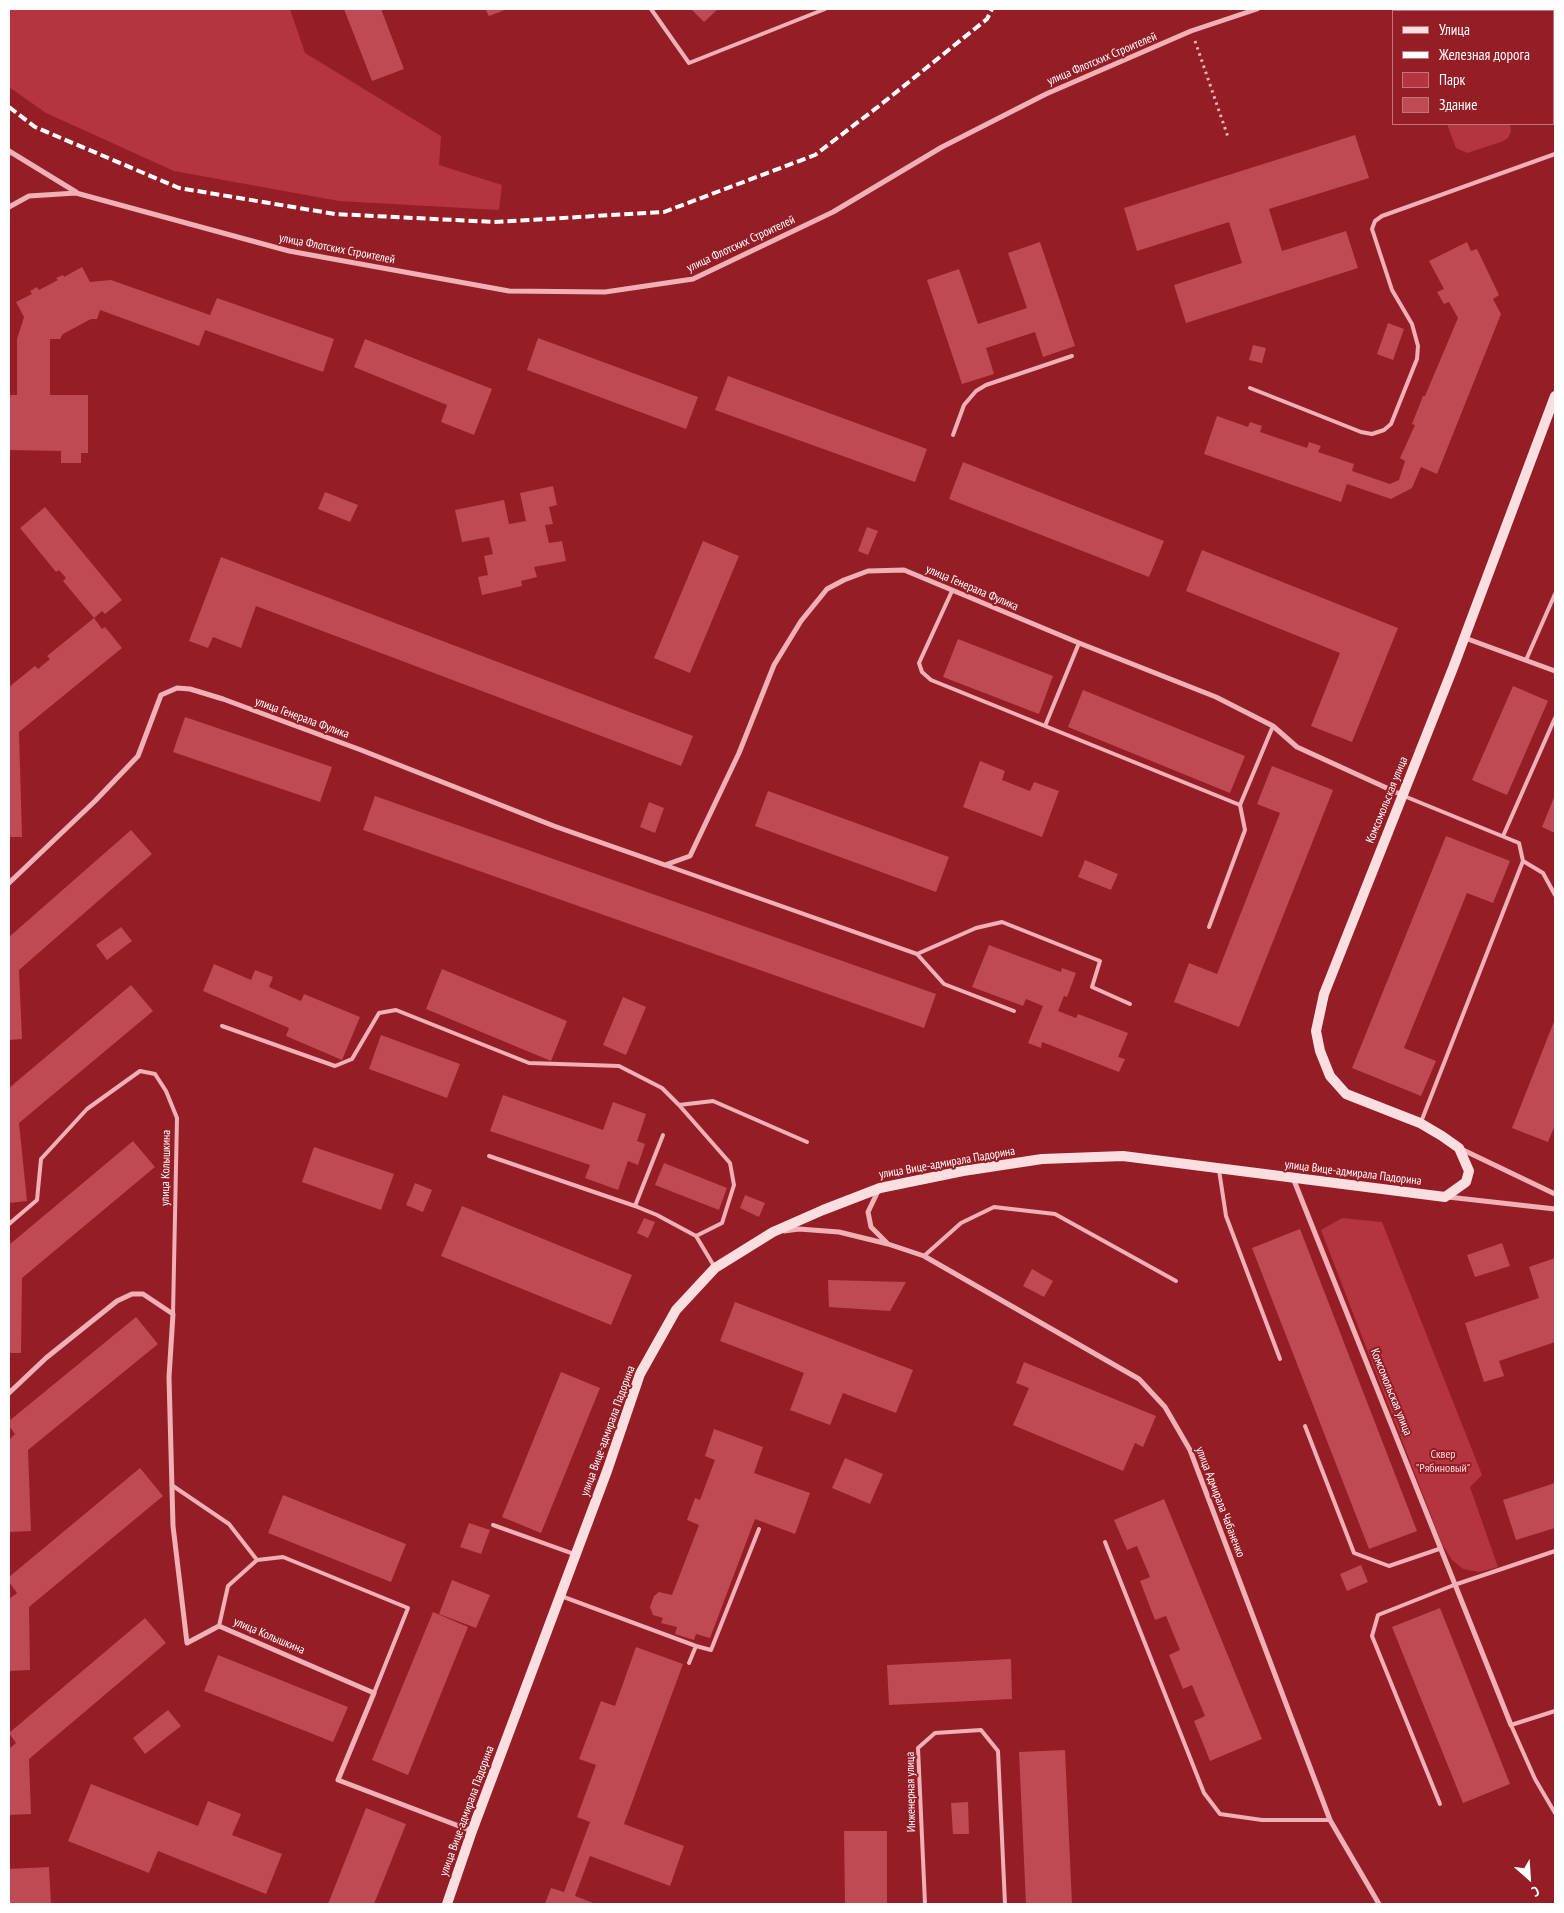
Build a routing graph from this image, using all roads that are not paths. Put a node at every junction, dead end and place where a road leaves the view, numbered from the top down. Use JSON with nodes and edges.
{"nodes":[{"id":1,"x":651,"y":9,"type":"edge"},
{"id":2,"x":824,"y":9,"type":"edge"},
{"id":3,"x":1257,"y":9,"type":"edge"},
{"id":4,"x":9,"y":151,"type":"edge"},
{"id":5,"x":1555,"y":154,"type":"edge"},
{"id":6,"x":76,"y":193,"type":"junction"},
{"id":7,"x":9,"y":207,"type":"edge"},
{"id":8,"x":1072,"y":356,"type":"dead end"},
{"id":9,"x":1250,"y":388,"type":"dead end"},
{"id":10,"x":1555,"y":396,"type":"edge"},
{"id":11,"x":953,"y":435,"type":"dead end"},
{"id":12,"x":952,"y":591,"type":"junction"},
{"id":13,"x":1555,"y":594,"type":"edge"},
{"id":14,"x":1464,"y":638,"type":"junction"},
{"id":15,"x":1079,"y":643,"type":"junction"},
{"id":16,"x":1526,"y":660,"type":"junction"},
{"id":17,"x":1555,"y":671,"type":"edge"},
{"id":18,"x":1555,"y":718,"type":"edge"},
{"id":19,"x":1045,"y":726,"type":"junction"},
{"id":20,"x":1273,"y":726,"type":"junction"},
{"id":21,"x":1402,"y":795,"type":"junction"},
{"id":22,"x":1240,"y":805,"type":"junction"},
{"id":23,"x":1503,"y":836,"type":"junction"},
{"id":24,"x":1523,"y":861,"type":"junction"},
{"id":25,"x":665,"y":865,"type":"junction"},
{"id":26,"x":9,"y":883,"type":"edge"},
{"id":27,"x":1555,"y":895,"type":"edge"},
{"id":28,"x":1209,"y":927,"type":"dead end"},
{"id":29,"x":917,"y":954,"type":"junction"},
{"id":30,"x":1130,"y":1004,"type":"dead end"},
{"id":31,"x":1014,"y":1011,"type":"dead end"},
{"id":32,"x":222,"y":1026,"type":"dead end"},
{"id":33,"x":680,"y":1105,"type":"junction"},
{"id":34,"x":1420,"y":1123,"type":"junction"},
{"id":35,"x":663,"y":1135,"type":"dead end"},
{"id":36,"x":807,"y":1142,"type":"dead end"},
{"id":37,"x":1460,"y":1148,"type":"junction"},
{"id":38,"x":489,"y":1156,"type":"dead end"},
{"id":39,"x":1219,"y":1168,"type":"junction"},
{"id":40,"x":1292,"y":1178,"type":"junction"},
{"id":41,"x":880,"y":1188,"type":"junction"},
{"id":42,"x":1555,"y":1194,"type":"edge"},
{"id":43,"x":1445,"y":1196,"type":"junction"},
{"id":44,"x":635,"y":1206,"type":"junction"},
{"id":45,"x":1555,"y":1209,"type":"edge"},
{"id":46,"x":9,"y":1224,"type":"edge"},
{"id":47,"x":773,"y":1232,"type":"junction"},
{"id":48,"x":696,"y":1236,"type":"junction"},
{"id":49,"x":888,"y":1244,"type":"junction"},
{"id":50,"x":924,"y":1256,"type":"junction"},
{"id":51,"x":715,"y":1268,"type":"junction"},
{"id":52,"x":1176,"y":1281,"type":"dead end"},
{"id":53,"x":173,"y":1314,"type":"junction"},
{"id":54,"x":1280,"y":1359,"type":"dead end"},
{"id":55,"x":9,"y":1393,"type":"edge"},
{"id":56,"x":1305,"y":1426,"type":"dead end"},
{"id":57,"x":173,"y":1486,"type":"junction"},
{"id":58,"x":492,"y":1525,"type":"dead end"},
{"id":59,"x":759,"y":1529,"type":"dead end"},
{"id":60,"x":1105,"y":1542,"type":"dead end"},
{"id":61,"x":1439,"y":1549,"type":"junction"},
{"id":62,"x":1555,"y":1551,"type":"edge"},
{"id":63,"x":576,"y":1555,"type":"junction"},
{"id":64,"x":257,"y":1560,"type":"junction"},
{"id":65,"x":1454,"y":1585,"type":"junction"},
{"id":66,"x":561,"y":1596,"type":"junction"},
{"id":67,"x":219,"y":1626,"type":"junction"},
{"id":68,"x":696,"y":1646,"type":"junction"},
{"id":69,"x":689,"y":1663,"type":"dead end"},
{"id":70,"x":374,"y":1692,"type":"junction"},
{"id":71,"x":1555,"y":1711,"type":"edge"},
{"id":72,"x":1511,"y":1725,"type":"junction"},
{"id":73,"x":1440,"y":1804,"type":"dead end"},
{"id":74,"x":1555,"y":1812,"type":"edge"},
{"id":75,"x":1330,"y":1820,"type":"junction"},
{"id":76,"x":472,"y":1831,"type":"junction"},
{"id":77,"x":447,"y":1904,"type":"edge"},
{"id":78,"x":925,"y":1904,"type":"edge"},
{"id":79,"x":1005,"y":1904,"type":"edge"},
{"id":80,"x":1379,"y":1904,"type":"edge"}],
"edges":[{"from":1,"to":2,"type":"lane"},
{"from":3,"to":6,"type":"street","name":"улица Флотских Строителей"},
{"from":4,"to":6,"type":"street","name":"улица Флотских Строителей"},
{"from":5,"to":9,"type":"lane"},
{"from":6,"to":7,"type":"street","name":"улица Флотских Строителей"},
{"from":8,"to":11,"type":"lane"},
{"from":10,"to":14,"type":"street","name":"Комсомольская улица"},
{"from":12,"to":15,"type":"street","name":"улица Генерала Фулика"},
{"from":12,"to":19,"type":"lane"},
{"from":12,"to":25,"type":"street","name":"улица Генерала Фулика"},
{"from":13,"to":16,"type":"lane"},
{"from":14,"to":16,"type":"street"},
{"from":14,"to":21,"type":"street","name":"Комсомольская улица"},
{"from":15,"to":19,"type":"lane"},
{"from":15,"to":20,"type":"street","name":"улица Генерала Фулика"},
{"from":16,"to":17,"type":"street"},
{"from":18,"to":23,"type":"lane"},
{"from":19,"to":22,"type":"lane"},
{"from":20,"to":21,"type":"street","name":"улица Генерала Фулика"},
{"from":20,"to":22,"type":"lane"},
{"from":21,"to":23,"type":"lane"},
{"from":21,"to":34,"type":"street","name":"Комсомольская улица"},
{"from":22,"to":28,"type":"lane"},
{"from":23,"to":24,"type":"lane"},
{"from":24,"to":27,"type":"lane"},
{"from":24,"to":34,"type":"lane"},
{"from":25,"to":26,"type":"street","name":"улица Генерала Фулика"},
{"from":25,"to":29,"type":"lane","name":"улица Генерала Фулика"},
{"from":29,"to":30,"type":"lane"},
{"from":29,"to":31,"type":"lane"},
{"from":32,"to":33,"type":"lane"},
{"from":33,"to":36,"type":"lane"},
{"from":33,"to":48,"type":"lane"},
{"from":34,"to":37,"type":"street","name":"Комсомольская улица"},
{"from":35,"to":44,"type":"lane"},
{"from":37,"to":42,"type":"street","name":"Комсомольская улица"},
{"from":37,"to":43,"type":"street"},
{"from":38,"to":44,"type":"lane"},
{"from":39,"to":40,"type":"street","name":"улица Вице-адмирала Падорина"},
{"from":39,"to":41,"type":"street","name":"улица Вице-адмирала Падорина"},
{"from":39,"to":54,"type":"lane"},
{"from":40,"to":43,"type":"street","name":"улица Вице-адмирала Падорина"},
{"from":40,"to":61,"type":"street","name":"Комсомольская улица"},
{"from":41,"to":47,"type":"street","name":"улица Вице-адмирала Падорина"},
{"from":41,"to":49,"type":"street","name":"улица Адмирала Чабаненко"},
{"from":43,"to":45,"type":"street"},
{"from":44,"to":48,"type":"lane"},
{"from":46,"to":53,"type":"lane","name":"улица Колышкина"},
{"from":47,"to":49,"type":"street","name":"улица Адмирала Чабаненко"},
{"from":47,"to":51,"type":"street","name":"улица Вице-адмирала Падорина"},
{"from":48,"to":51,"type":"lane"},
{"from":49,"to":50,"type":"street","name":"улица Адмирала Чабаненко"},
{"from":50,"to":52,"type":"lane"},
{"from":50,"to":75,"type":"street","name":"улица Адмирала Чабаненко"},
{"from":51,"to":63,"type":"street","name":"улица Вице-адмирала Падорина"},
{"from":53,"to":55,"type":"street"},
{"from":53,"to":57,"type":"street","name":"улица Колышкина"},
{"from":56,"to":61,"type":"lane"},
{"from":57,"to":64,"type":"lane"},
{"from":57,"to":67,"type":"street","name":"улица Колышкина"},
{"from":58,"to":63,"type":"lane"},
{"from":59,"to":68,"type":"lane"},
{"from":60,"to":75,"type":"lane"},
{"from":61,"to":65,"type":"street","name":"Комсомольская улица"},
{"from":62,"to":65,"type":"lane"},
{"from":63,"to":66,"type":"street","name":"улица Вице-адмирала Падорина"},
{"from":64,"to":67,"type":"lane"},
{"from":64,"to":70,"type":"lane"},
{"from":65,"to":72,"type":"street","name":"Комсомольская улица"},
{"from":65,"to":73,"type":"lane"},
{"from":66,"to":68,"type":"lane"},
{"from":66,"to":76,"type":"street","name":"улица Вице-адмирала Падорина"},
{"from":67,"to":70,"type":"street","name":"улица Колышкина"},
{"from":68,"to":69,"type":"lane"},
{"from":70,"to":76,"type":"street"},
{"from":71,"to":72,"type":"lane"},
{"from":72,"to":74,"type":"lane"},
{"from":75,"to":80,"type":"street","name":"улица Адмирала Чабаненко"},
{"from":76,"to":77,"type":"street","name":"улица Вице-адмирала Падорина"},
{"from":78,"to":79,"type":"lane","name":"Инженерная улица"}]}
